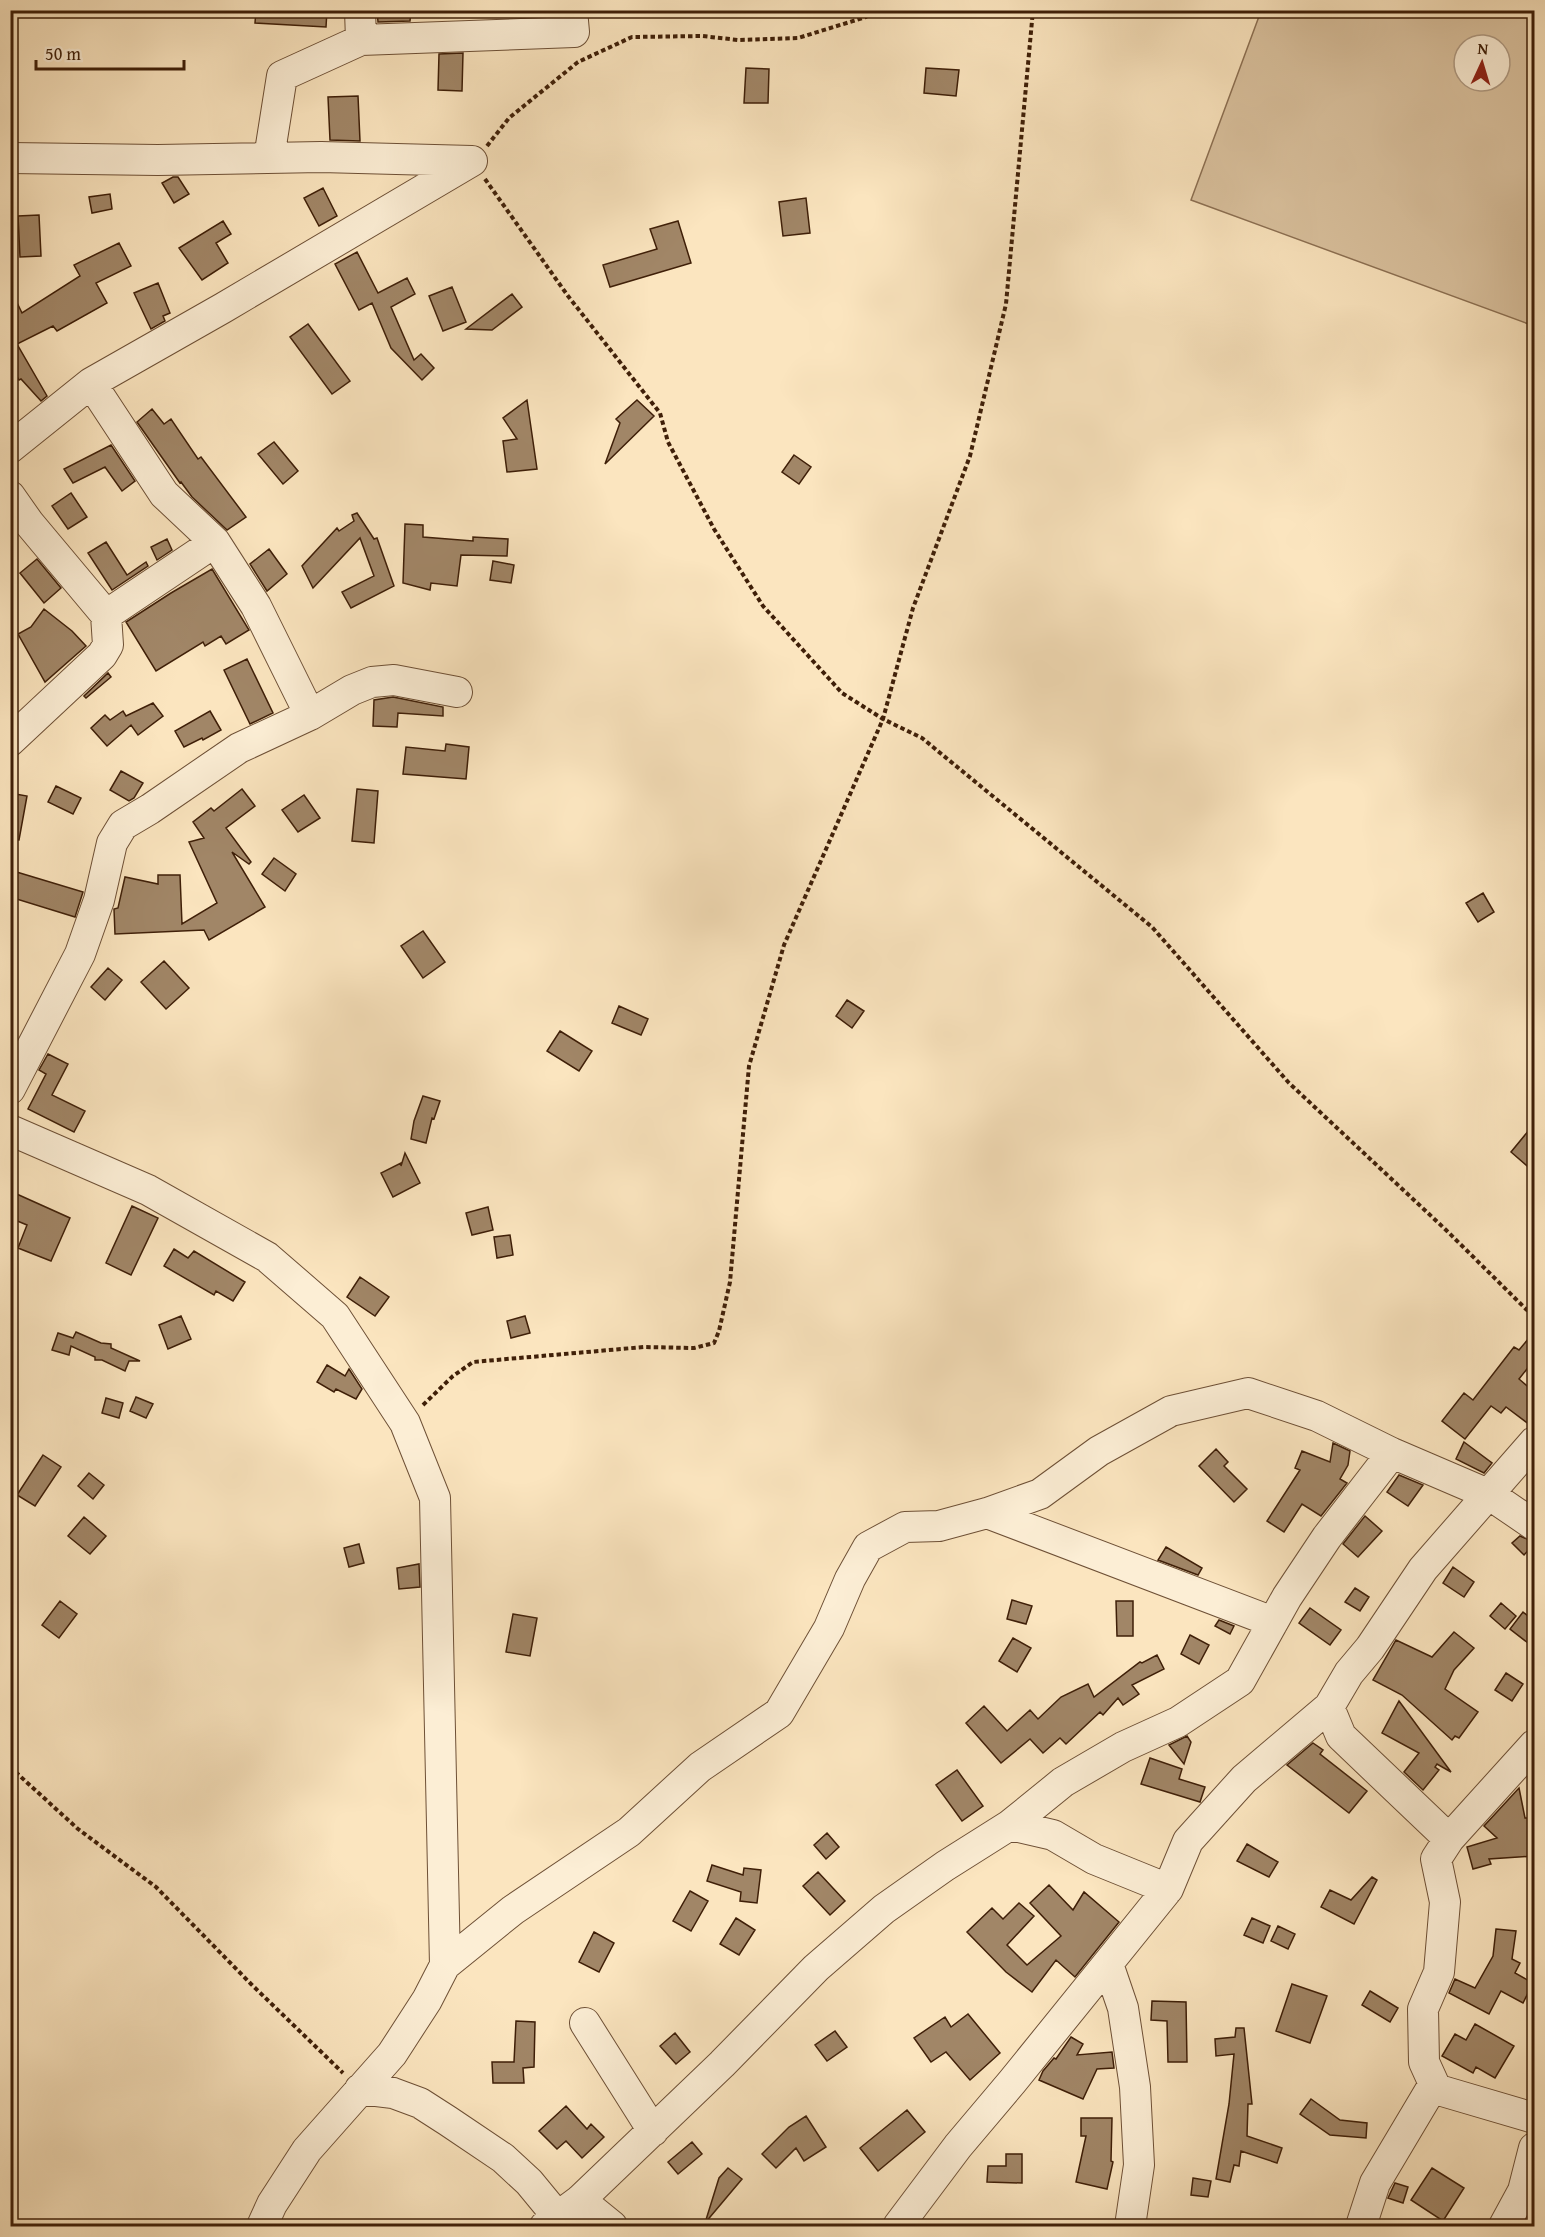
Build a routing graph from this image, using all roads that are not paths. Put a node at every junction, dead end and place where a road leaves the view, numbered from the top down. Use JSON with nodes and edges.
{"nodes":[{"id":1,"x":360,"y":10,"type":"edge"},
{"id":2,"x":572,"y":10,"type":"edge"},
{"id":3,"x":361,"y":40,"type":"junction"},
{"id":4,"x":10,"y":158,"type":"edge"},
{"id":5,"x":269,"y":158,"type":"junction"},
{"id":6,"x":91,"y":383,"type":"junction"},
{"id":7,"x":10,"y":448,"type":"edge"},
{"id":8,"x":10,"y":496,"type":"edge"},
{"id":9,"x":215,"y":542,"type":"junction"},
{"id":10,"x":106,"y":615,"type":"junction"},
{"id":11,"x":457,"y":692,"type":"dead end"},
{"id":12,"x":310,"y":715,"type":"junction"},
{"id":13,"x":10,"y":741,"type":"edge"},
{"id":14,"x":10,"y":1089,"type":"edge"},
{"id":15,"x":10,"y":1130,"type":"edge"},
{"id":16,"x":1534,"y":1442,"type":"edge"},
{"id":17,"x":1392,"y":1453,"type":"junction"},
{"id":18,"x":1490,"y":1495,"type":"junction"},
{"id":19,"x":987,"y":1513,"type":"junction"},
{"id":20,"x":1534,"y":1526,"type":"edge"},
{"id":21,"x":1273,"y":1623,"type":"junction"},
{"id":22,"x":1329,"y":1707,"type":"junction"},
{"id":23,"x":1534,"y":1745,"type":"edge"},
{"id":24,"x":1010,"y":1825,"type":"junction"},
{"id":25,"x":1449,"y":1839,"type":"junction"},
{"id":26,"x":1168,"y":1889,"type":"junction"},
{"id":27,"x":1108,"y":1964,"type":"junction"},
{"id":28,"x":446,"y":1965,"type":"junction"},
{"id":29,"x":585,"y":2023,"type":"dead end"},
{"id":30,"x":1434,"y":2084,"type":"junction"},
{"id":31,"x":360,"y":2090,"type":"junction"},
{"id":32,"x":1534,"y":2118,"type":"edge"},
{"id":33,"x":653,"y":2131,"type":"junction"},
{"id":34,"x":1534,"y":2148,"type":"edge"},
{"id":35,"x":560,"y":2214,"type":"edge"},
{"id":36,"x":262,"y":2226,"type":"edge"},
{"id":37,"x":612,"y":2226,"type":"edge"},
{"id":38,"x":898,"y":2226,"type":"edge"},
{"id":39,"x":1130,"y":2226,"type":"edge"},
{"id":40,"x":1361,"y":2226,"type":"edge"},
{"id":41,"x":1504,"y":2226,"type":"edge"}],
"edges":[{"from":1,"to":3,"type":"street"},
{"from":2,"to":3,"type":"street"},
{"from":3,"to":5,"type":"street"},
{"from":4,"to":5,"type":"street"},
{"from":5,"to":6,"type":"street"},
{"from":6,"to":7,"type":"street"},
{"from":6,"to":9,"type":"street"},
{"from":8,"to":10,"type":"street"},
{"from":9,"to":10,"type":"street"},
{"from":9,"to":12,"type":"street"},
{"from":10,"to":13,"type":"street"},
{"from":11,"to":12,"type":"street"},
{"from":12,"to":14,"type":"street"},
{"from":15,"to":28,"type":"street"},
{"from":16,"to":18,"type":"street"},
{"from":17,"to":18,"type":"street"},
{"from":17,"to":19,"type":"street"},
{"from":17,"to":21,"type":"street"},
{"from":18,"to":20,"type":"street"},
{"from":18,"to":22,"type":"street"},
{"from":19,"to":21,"type":"street"},
{"from":19,"to":28,"type":"street"},
{"from":21,"to":24,"type":"street"},
{"from":22,"to":25,"type":"street"},
{"from":22,"to":26,"type":"street"},
{"from":23,"to":25,"type":"street"},
{"from":24,"to":26,"type":"street"},
{"from":24,"to":33,"type":"street"},
{"from":25,"to":30,"type":"street"},
{"from":26,"to":27,"type":"street"},
{"from":27,"to":38,"type":"street"},
{"from":27,"to":39,"type":"street"},
{"from":28,"to":31,"type":"street"},
{"from":29,"to":33,"type":"street"},
{"from":30,"to":32,"type":"street"},
{"from":30,"to":40,"type":"street"},
{"from":31,"to":35,"type":"street"},
{"from":31,"to":36,"type":"street"},
{"from":33,"to":35,"type":"street"},
{"from":34,"to":41,"type":"street"},
{"from":35,"to":37,"type":"street"}]}
